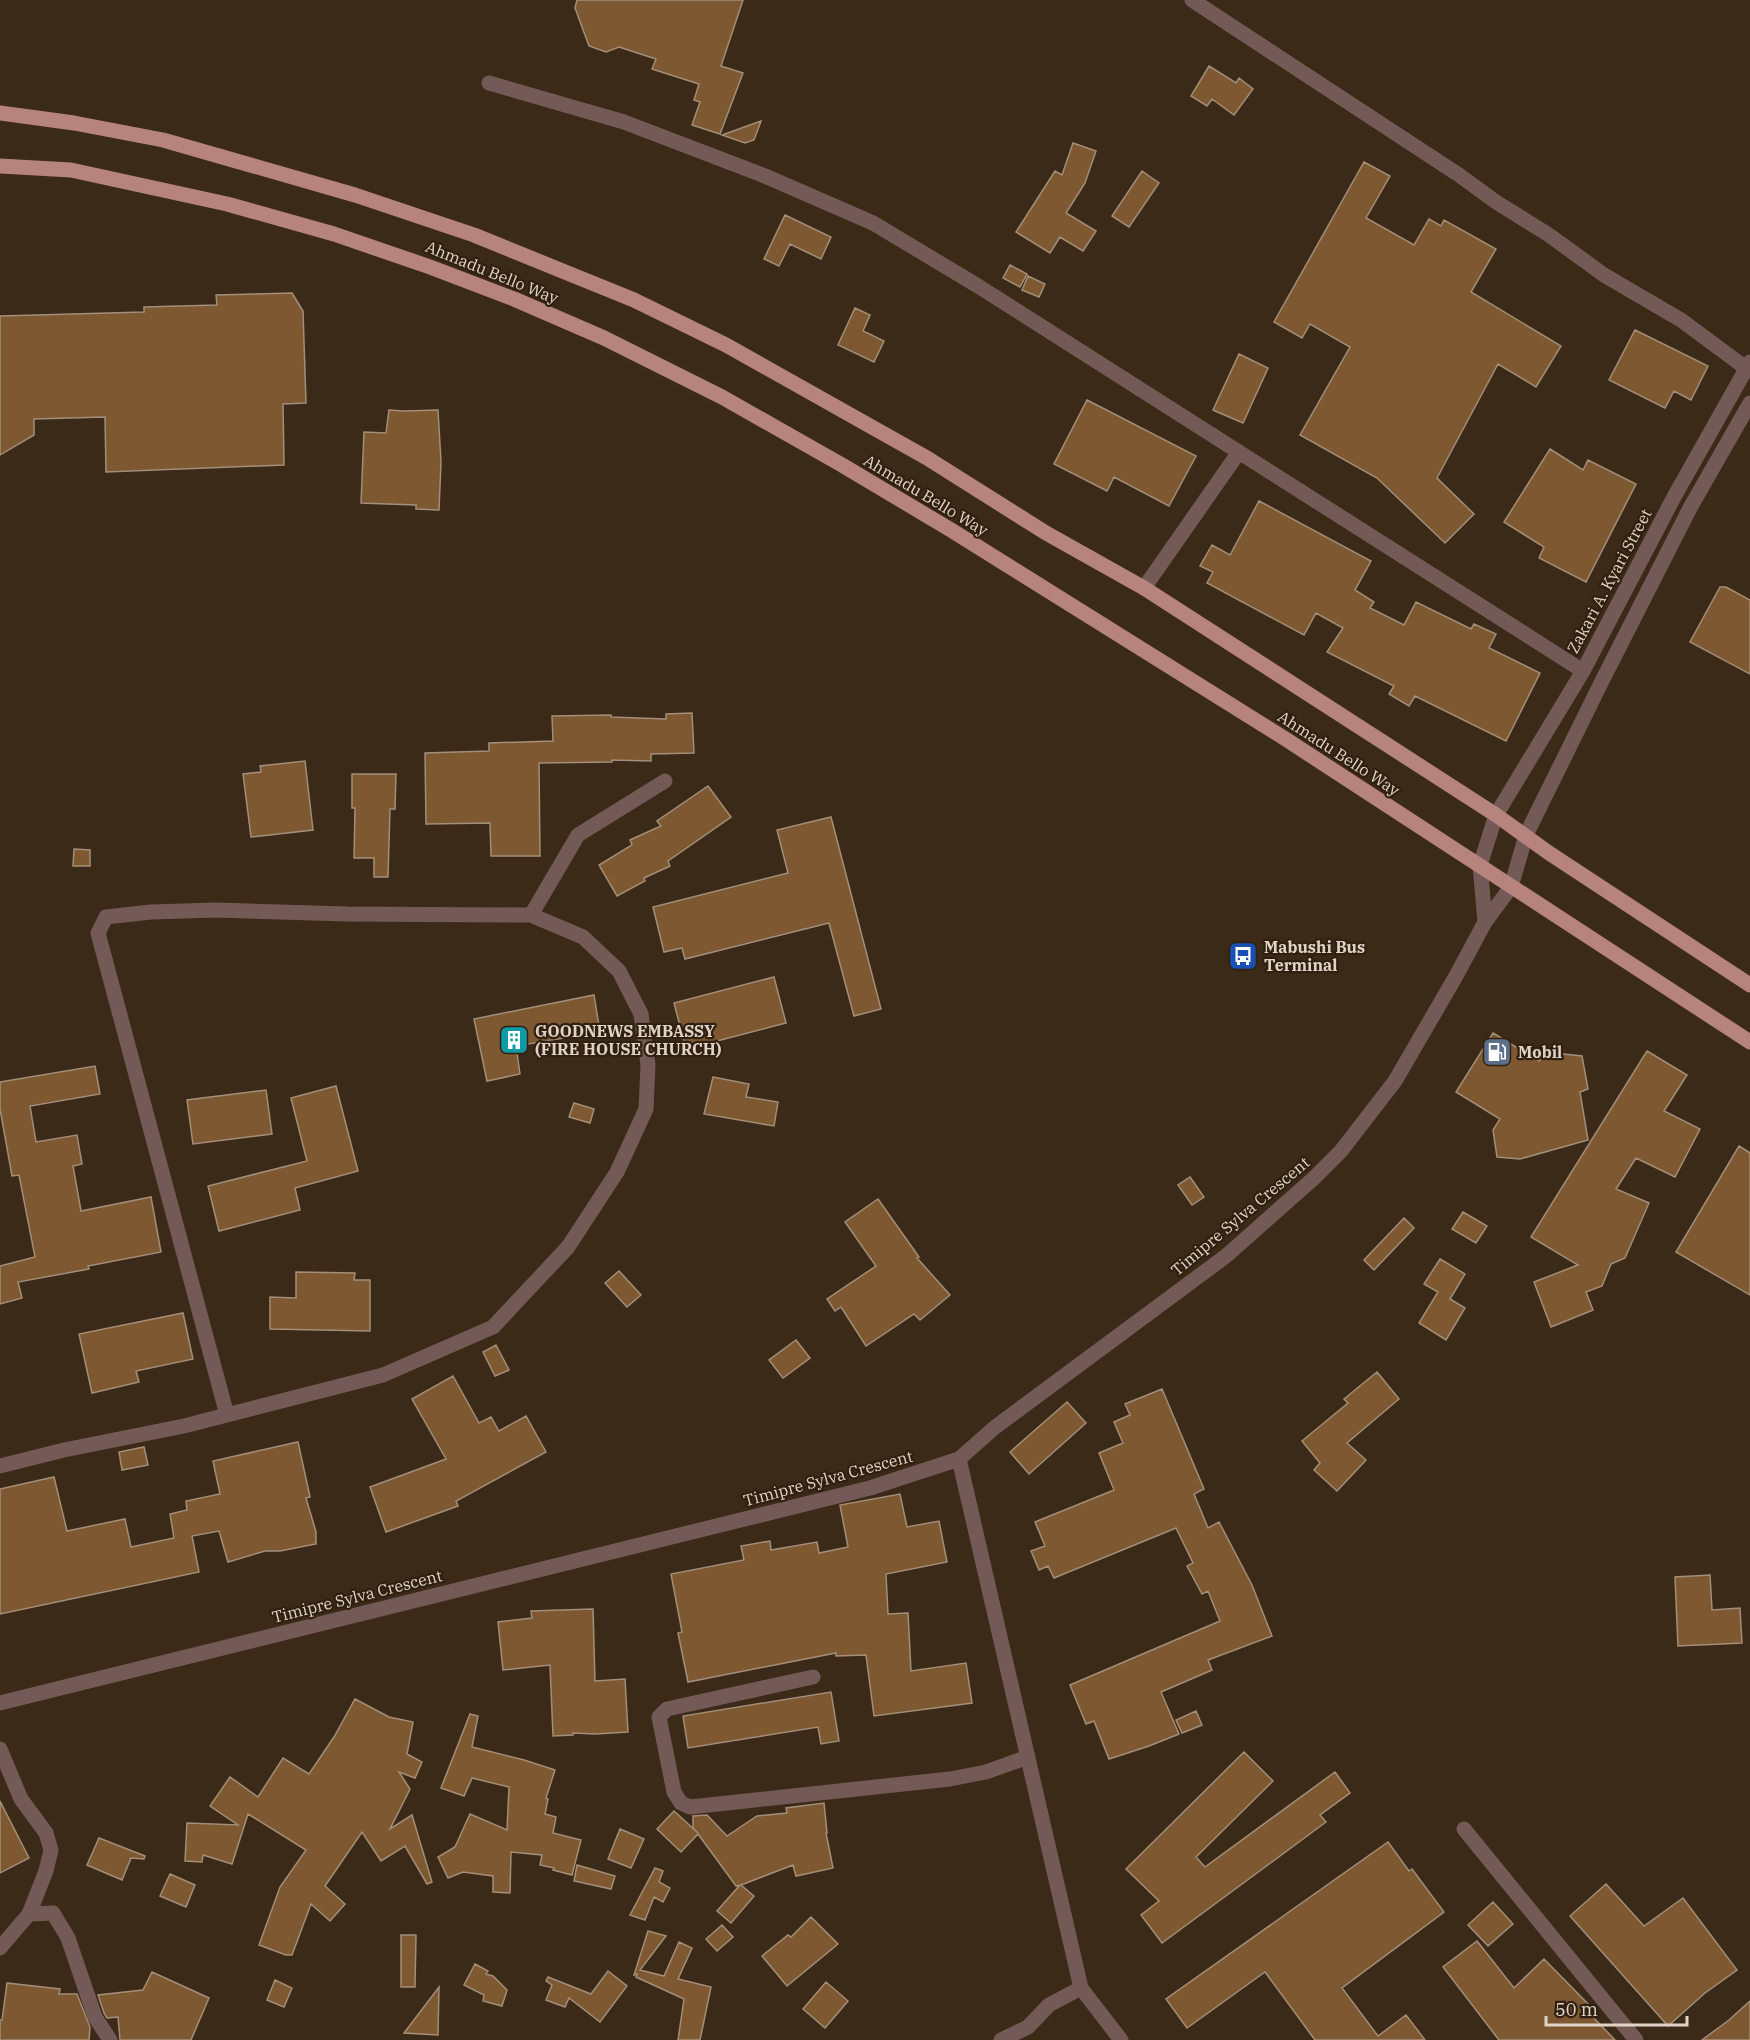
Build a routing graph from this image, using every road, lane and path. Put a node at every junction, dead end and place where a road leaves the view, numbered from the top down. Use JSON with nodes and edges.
{"nodes":[{"id":1,"x":1192,"y":0,"type":"edge"},
{"id":2,"x":489,"y":83,"type":"dead end"},
{"id":3,"x":0,"y":113,"type":"edge"},
{"id":4,"x":0,"y":166,"type":"edge"},
{"id":5,"x":1749,"y":367,"type":"edge"},
{"id":6,"x":1750,"y":403,"type":"edge"},
{"id":7,"x":1239,"y":452,"type":"junction"},
{"id":8,"x":1144,"y":588,"type":"junction"},
{"id":9,"x":1582,"y":671,"type":"junction"},
{"id":10,"x":666,"y":781,"type":"dead end"},
{"id":11,"x":1496,"y":815,"type":"junction"},
{"id":12,"x":1526,"y":835,"type":"junction"},
{"id":13,"x":1480,"y":865,"type":"junction"},
{"id":14,"x":1511,"y":887,"type":"junction"},
{"id":15,"x":531,"y":915,"type":"junction"},
{"id":16,"x":1485,"y":922,"type":"junction"},
{"id":17,"x":1750,"y":985,"type":"edge"},
{"id":18,"x":1750,"y":1042,"type":"edge"},
{"id":19,"x":227,"y":1415,"type":"junction"},
{"id":20,"x":959,"y":1459,"type":"junction"},
{"id":21,"x":0,"y":1466,"type":"edge"},
{"id":22,"x":813,"y":1677,"type":"dead end"},
{"id":23,"x":0,"y":1703,"type":"edge"},
{"id":24,"x":0,"y":1749,"type":"edge"},
{"id":25,"x":1028,"y":1757,"type":"junction"},
{"id":26,"x":1464,"y":1829,"type":"dead end"},
{"id":27,"x":29,"y":1914,"type":"junction"},
{"id":28,"x":0,"y":1948,"type":"edge"},
{"id":29,"x":1081,"y":1988,"type":"junction"},
{"id":30,"x":110,"y":2040,"type":"edge"},
{"id":31,"x":1001,"y":2040,"type":"edge"},
{"id":32,"x":1121,"y":2040,"type":"edge"},
{"id":33,"x":1636,"y":2040,"type":"edge"}],
"edges":[{"from":1,"to":5,"type":"street"},
{"from":2,"to":7,"type":"street"},
{"from":3,"to":8,"type":"main road","name":"Ahmadu Bello Way"},
{"from":4,"to":13,"type":"main road","name":"Ahmadu Bello Way"},
{"from":5,"to":9,"type":"street","name":"Zakari A. Kyari Street"},
{"from":6,"to":12,"type":"street"},
{"from":7,"to":8,"type":"street"},
{"from":7,"to":9,"type":"street"},
{"from":8,"to":11,"type":"main road","name":"Ahmadu Bello Way"},
{"from":9,"to":11,"type":"street","name":"Zakari A. Kyari Street"},
{"from":10,"to":15,"type":"street"},
{"from":11,"to":12,"type":"main road","name":"Ahmadu Bello Way"},
{"from":11,"to":13,"type":"street"},
{"from":12,"to":14,"type":"street","name":"Timipre Sylva Crescent"},
{"from":12,"to":17,"type":"main road","name":"Ahmadu Bello Way"},
{"from":13,"to":14,"type":"main road","name":"Ahmadu Bello Way"},
{"from":13,"to":16,"type":"street"},
{"from":14,"to":16,"type":"street","name":"Timipre Sylva Crescent"},
{"from":14,"to":18,"type":"main road","name":"Ahmadu Bello Way"},
{"from":15,"to":19,"type":"street"},
{"from":15,"to":19,"type":"street"},
{"from":16,"to":20,"type":"street","name":"Timipre Sylva Crescent"},
{"from":19,"to":21,"type":"street"},
{"from":20,"to":23,"type":"street","name":"Timipre Sylva Crescent"},
{"from":20,"to":25,"type":"street"},
{"from":22,"to":25,"type":"street"},
{"from":24,"to":27,"type":"street"},
{"from":25,"to":29,"type":"street"},
{"from":26,"to":33,"type":"street"},
{"from":27,"to":28,"type":"street"},
{"from":27,"to":30,"type":"street"},
{"from":29,"to":31,"type":"street"},
{"from":29,"to":32,"type":"street"}]}
